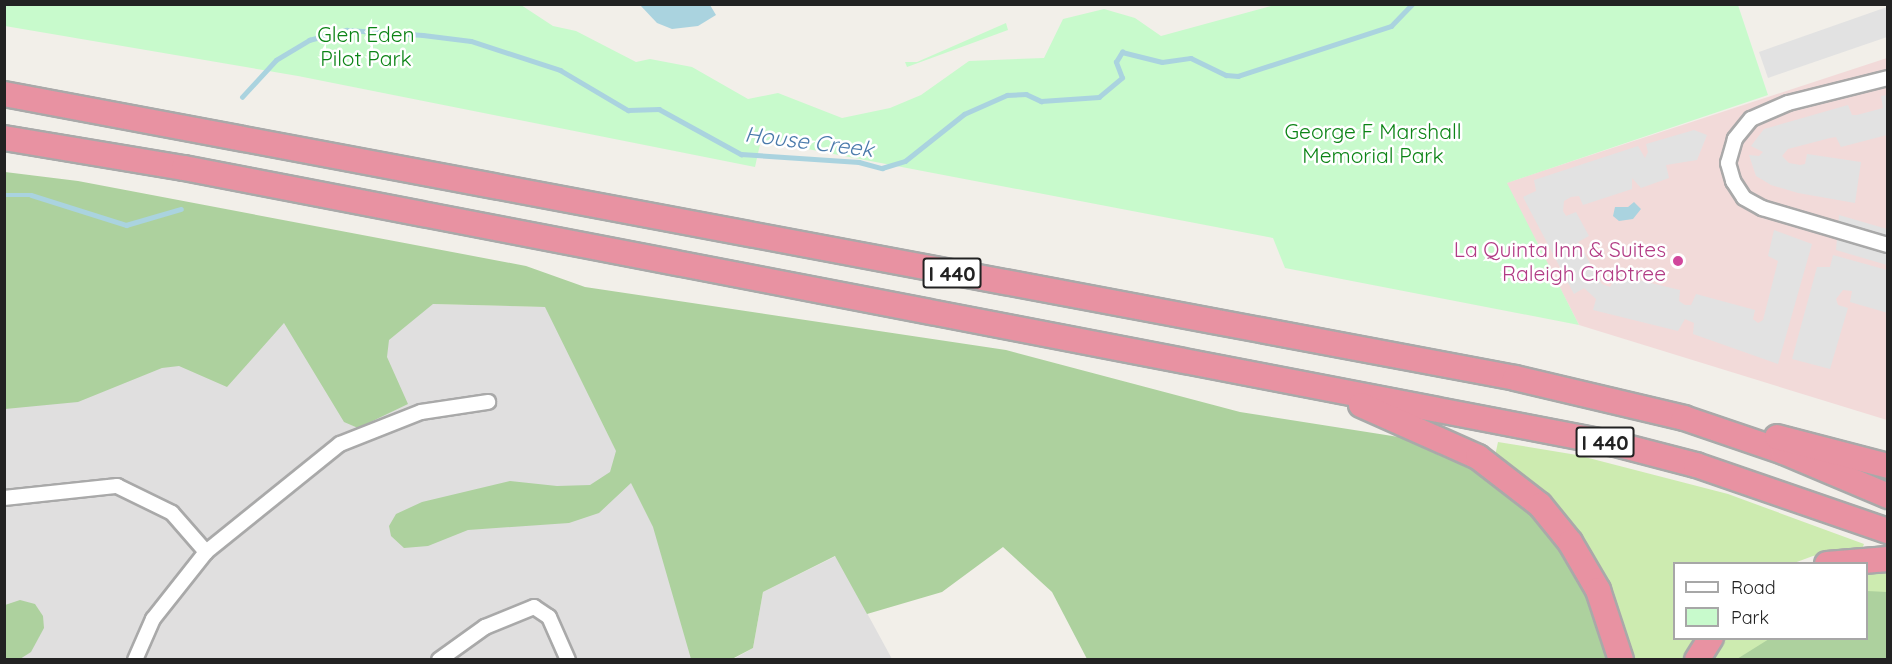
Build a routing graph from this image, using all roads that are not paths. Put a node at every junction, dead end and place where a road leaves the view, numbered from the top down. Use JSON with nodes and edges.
{"nodes":[{"id":1,"x":1887,"y":78,"type":"edge"},
{"id":2,"x":4,"y":94,"type":"edge"},
{"id":3,"x":4,"y":138,"type":"edge"},
{"id":4,"x":1887,"y":245,"type":"edge"},
{"id":5,"x":1314,"y":387,"type":"junction"},
{"id":6,"x":488,"y":402,"type":"dead end"},
{"id":7,"x":1684,"y":418,"type":"junction"},
{"id":8,"x":1887,"y":466,"type":"edge"},
{"id":9,"x":1887,"y":496,"type":"edge"},
{"id":10,"x":4,"y":498,"type":"edge"},
{"id":11,"x":1887,"y":531,"type":"edge"},
{"id":12,"x":206,"y":552,"type":"junction"},
{"id":13,"x":1887,"y":559,"type":"edge"},
{"id":14,"x":1851,"y":562,"type":"edge"},
{"id":15,"x":1710,"y":640,"type":"edge"},
{"id":16,"x":135,"y":660,"type":"edge"},
{"id":17,"x":439,"y":660,"type":"edge"},
{"id":18,"x":568,"y":660,"type":"edge"},
{"id":19,"x":1621,"y":660,"type":"edge"},
{"id":20,"x":1697,"y":660,"type":"edge"}],
"edges":[{"from":1,"to":4,"type":"street"},
{"from":2,"to":7,"type":"highway","number":"I 440"},
{"from":3,"to":5,"type":"highway","number":"I 440"},
{"from":5,"to":11,"type":"highway","number":"I 440"},
{"from":5,"to":19,"type":"highway"},
{"from":6,"to":12,"type":"street"},
{"from":7,"to":8,"type":"highway"},
{"from":7,"to":9,"type":"highway","number":"I 440"},
{"from":10,"to":12,"type":"street"},
{"from":12,"to":16,"type":"street"},
{"from":13,"to":14,"type":"highway"},
{"from":15,"to":20,"type":"highway"},
{"from":17,"to":18,"type":"street"}]}
